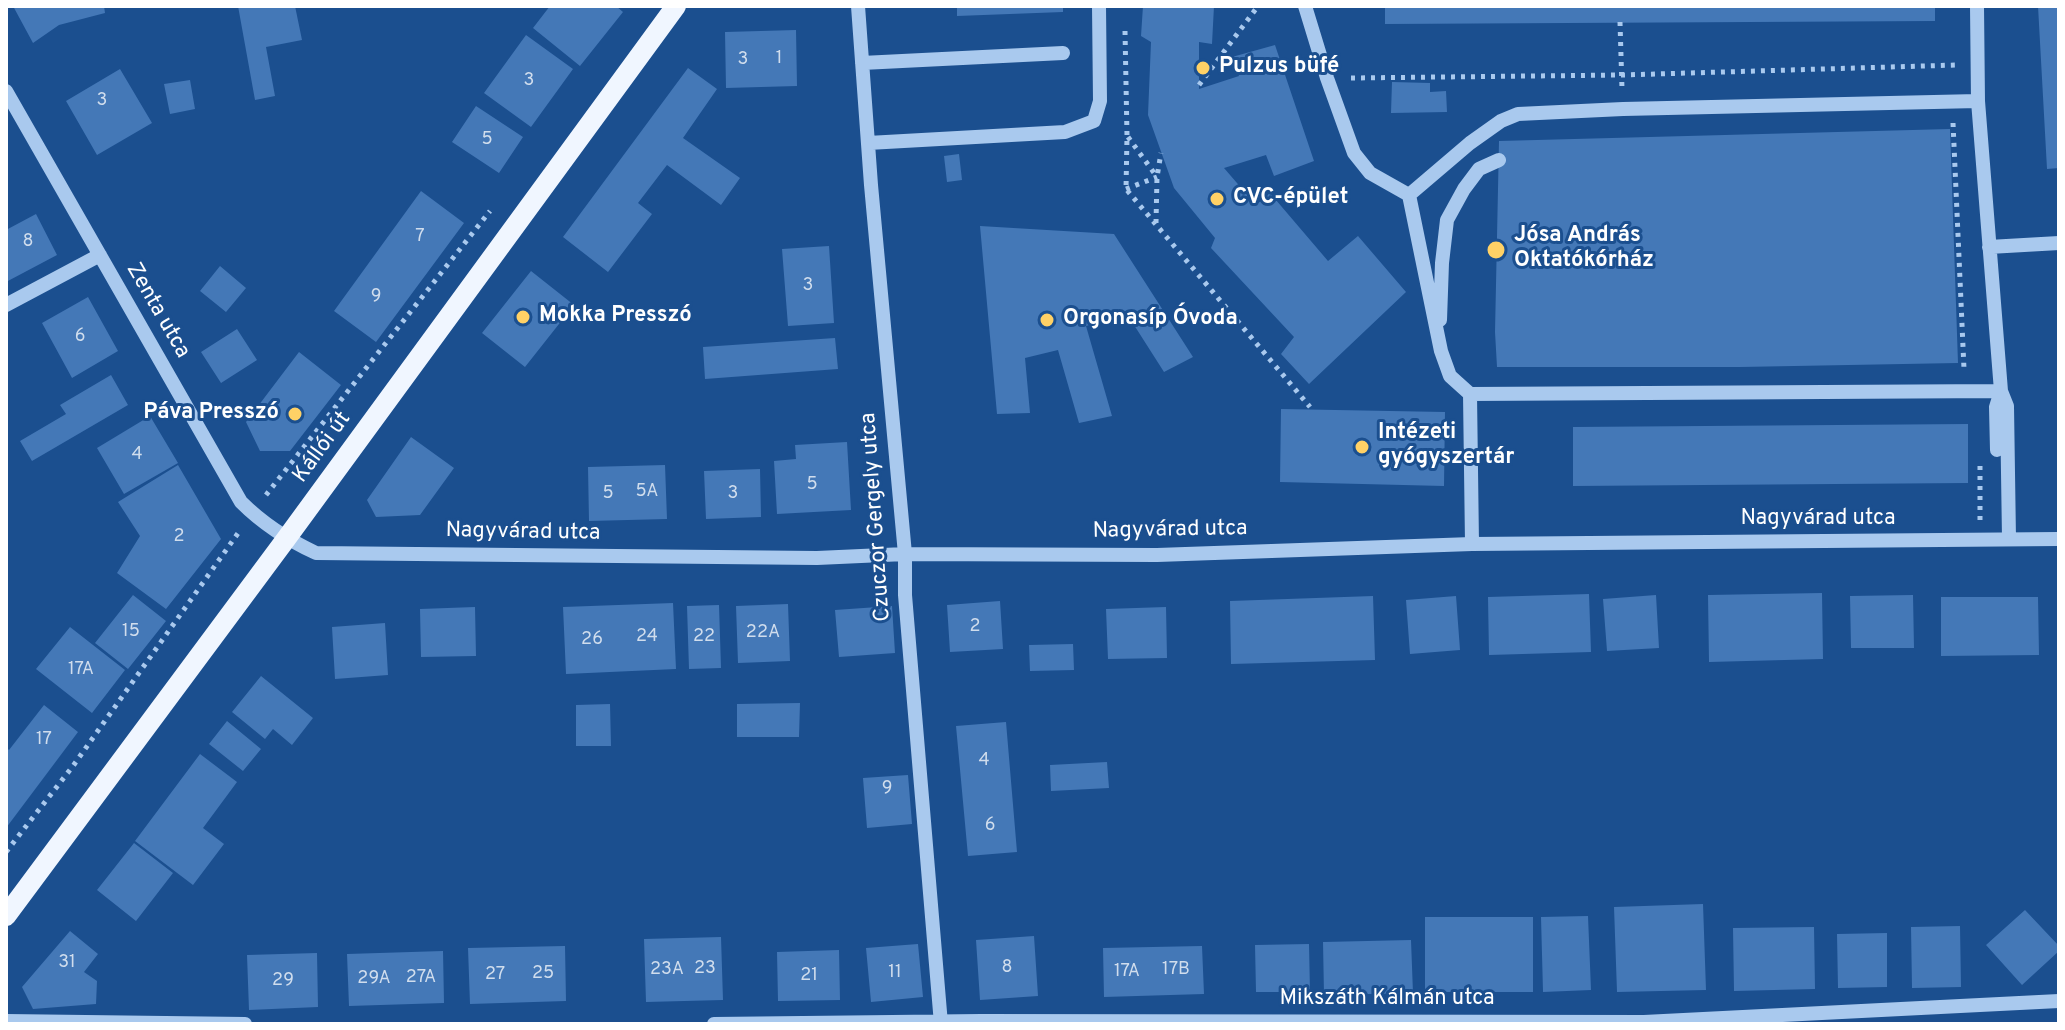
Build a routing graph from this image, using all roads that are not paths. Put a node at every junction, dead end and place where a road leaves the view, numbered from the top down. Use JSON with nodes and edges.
{"nodes":[{"id":1,"x":676,"y":6,"type":"edge"},
{"id":2,"x":858,"y":6,"type":"edge"},
{"id":3,"x":1099,"y":6,"type":"edge"},
{"id":4,"x":1305,"y":6,"type":"edge"},
{"id":5,"x":1977,"y":6,"type":"edge"},
{"id":6,"x":1063,"y":53,"type":"dead end"},
{"id":7,"x":862,"y":63,"type":"junction"},
{"id":8,"x":6,"y":91,"type":"edge"},
{"id":9,"x":1978,"y":101,"type":"junction"},
{"id":10,"x":868,"y":143,"type":"junction"},
{"id":11,"x":1499,"y":160,"type":"dead end"},
{"id":12,"x":1409,"y":195,"type":"junction"},
{"id":13,"x":2059,"y":243,"type":"edge"},
{"id":14,"x":1989,"y":247,"type":"junction"},
{"id":15,"x":100,"y":255,"type":"junction"},
{"id":16,"x":6,"y":305,"type":"edge"},
{"id":17,"x":1439,"y":342,"type":"junction"},
{"id":18,"x":2001,"y":391,"type":"junction"},
{"id":19,"x":1470,"y":394,"type":"junction"},
{"id":20,"x":286,"y":539,"type":"junction"},
{"id":21,"x":2059,"y":539,"type":"edge"},
{"id":22,"x":2004,"y":540,"type":"junction"},
{"id":23,"x":1472,"y":544,"type":"junction"},
{"id":24,"x":905,"y":554,"type":"junction"},
{"id":25,"x":6,"y":916,"type":"edge"},
{"id":26,"x":2059,"y":1001,"type":"edge"},
{"id":27,"x":6,"y":1021,"type":"edge"},
{"id":28,"x":941,"y":1023,"type":"edge"},
{"id":29,"x":245,"y":1024,"type":"edge"},
{"id":30,"x":714,"y":1024,"type":"edge"}],
"edges":[{"from":1,"to":20,"type":"main road","name":"Kállói út"},
{"from":2,"to":7,"type":"street","name":"Czuczor Gergely utca"},
{"from":3,"to":10,"type":"street"},
{"from":4,"to":12,"type":"street"},
{"from":5,"to":9,"type":"street"},
{"from":6,"to":7,"type":"street"},
{"from":7,"to":10,"type":"street","name":"Czuczor Gergely utca"},
{"from":8,"to":15,"type":"street","name":"Zenta utca"},
{"from":9,"to":12,"type":"street"},
{"from":9,"to":14,"type":"street"},
{"from":10,"to":24,"type":"street","name":"Czuczor Gergely utca"},
{"from":11,"to":17,"type":"street"},
{"from":12,"to":17,"type":"street"},
{"from":13,"to":14,"type":"street"},
{"from":14,"to":18,"type":"street"},
{"from":15,"to":16,"type":"street"},
{"from":15,"to":20,"type":"street","name":"Zenta utca"},
{"from":17,"to":19,"type":"street"},
{"from":18,"to":19,"type":"street"},
{"from":18,"to":22,"type":"street"},
{"from":19,"to":23,"type":"street"},
{"from":20,"to":24,"type":"street","name":"Nagyvárad utca"},
{"from":20,"to":25,"type":"main road","name":"Kállói út"},
{"from":21,"to":22,"type":"street","name":"Nagyvárad utca"},
{"from":22,"to":23,"type":"street","name":"Nagyvárad utca"},
{"from":23,"to":24,"type":"street","name":"Nagyvárad utca"},
{"from":24,"to":28,"type":"street","name":"Czuczor Gergely utca"},
{"from":26,"to":28,"type":"street","name":"Mikszáth Kálmán utca"},
{"from":27,"to":29,"type":"street"},
{"from":28,"to":30,"type":"street","name":"Mikszáth Kálmán utca"}]}
